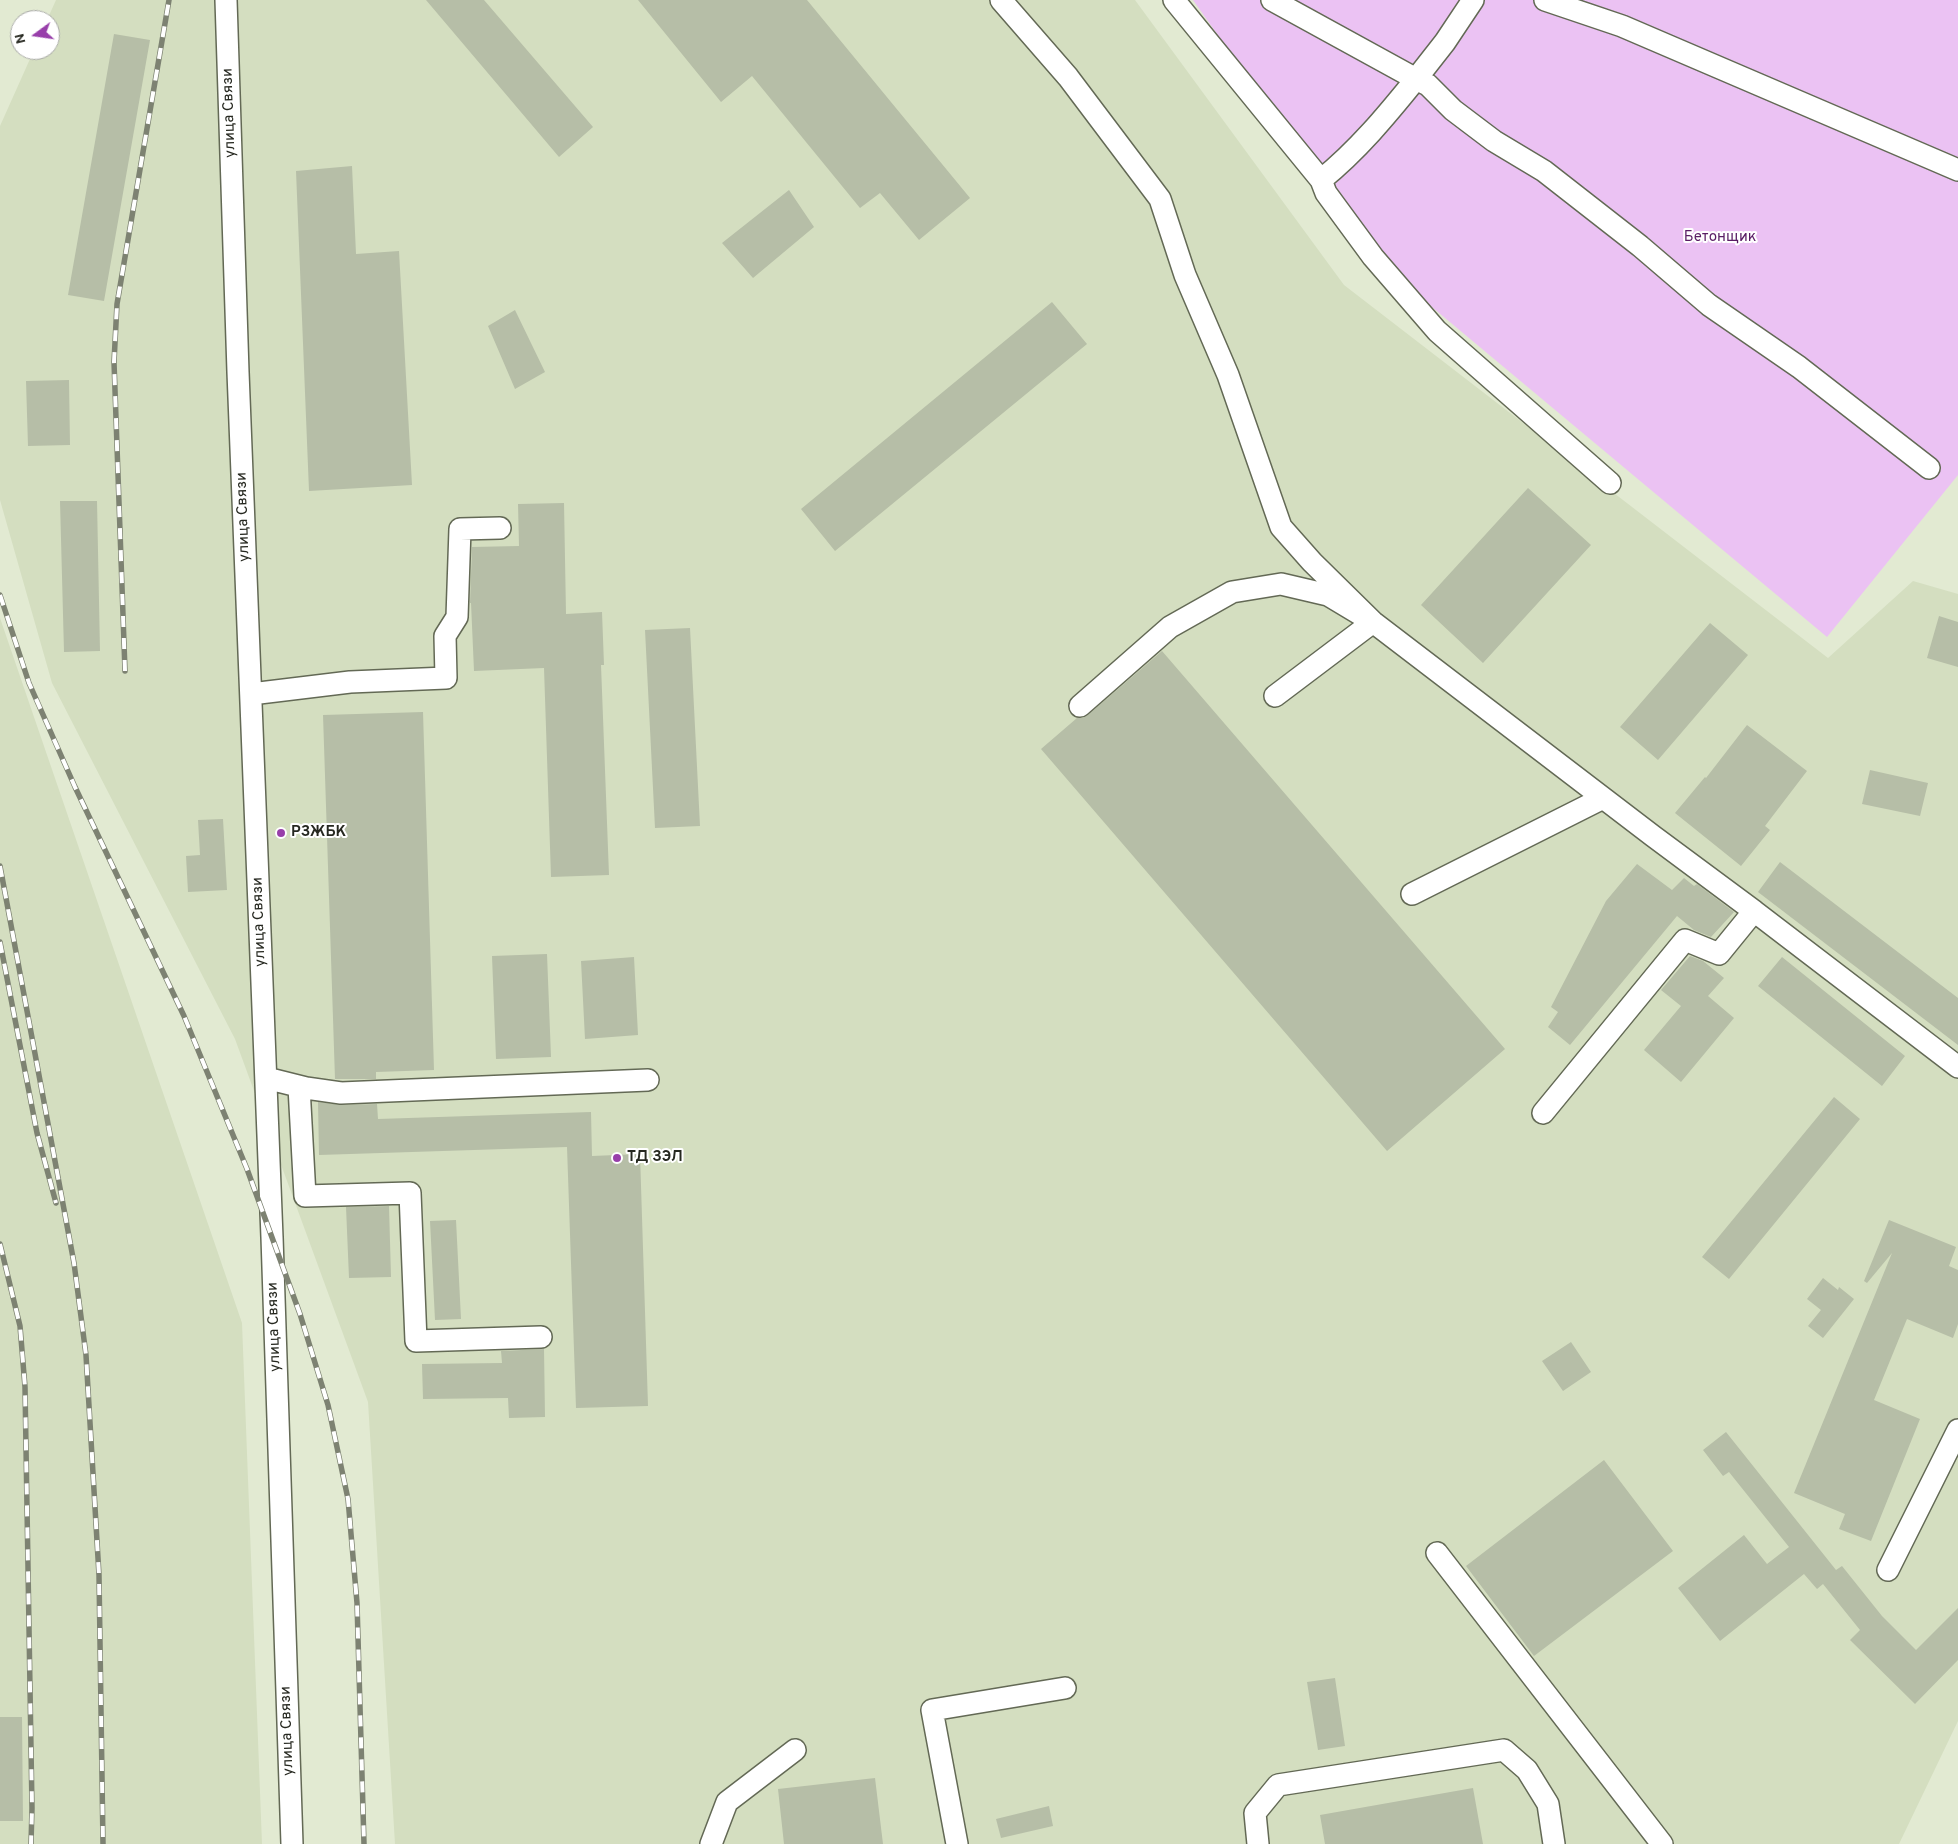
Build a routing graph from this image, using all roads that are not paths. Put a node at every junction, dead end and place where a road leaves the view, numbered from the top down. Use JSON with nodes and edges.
{"nodes":[{"id":1,"x":226,"y":0,"type":"edge"},
{"id":2,"x":1001,"y":0,"type":"edge"},
{"id":3,"x":1174,"y":0,"type":"edge"},
{"id":4,"x":1272,"y":0,"type":"edge"},
{"id":5,"x":1473,"y":0,"type":"edge"},
{"id":6,"x":1545,"y":0,"type":"edge"},
{"id":7,"x":1416,"y":79,"type":"junction"},
{"id":8,"x":1958,"y":170,"type":"edge"},
{"id":9,"x":1321,"y":180,"type":"junction"},
{"id":10,"x":1929,"y":468,"type":"dead end"},
{"id":11,"x":1610,"y":482,"type":"dead end"},
{"id":12,"x":500,"y":528,"type":"dead end"},
{"id":13,"x":1373,"y":622,"type":"junction"},
{"id":14,"x":251,"y":694,"type":"junction"},
{"id":15,"x":1275,"y":696,"type":"dead end"},
{"id":16,"x":1080,"y":706,"type":"dead end"},
{"id":17,"x":1603,"y":798,"type":"junction"},
{"id":18,"x":1412,"y":894,"type":"dead end"},
{"id":19,"x":1754,"y":911,"type":"junction"},
{"id":20,"x":1958,"y":1067,"type":"edge"},
{"id":21,"x":266,"y":1078,"type":"junction"},
{"id":22,"x":648,"y":1080,"type":"dead end"},
{"id":23,"x":299,"y":1086,"type":"junction"},
{"id":24,"x":1543,"y":1113,"type":"dead end"},
{"id":25,"x":541,"y":1337,"type":"dead end"},
{"id":26,"x":1958,"y":1430,"type":"edge"},
{"id":27,"x":1438,"y":1553,"type":"dead end"},
{"id":28,"x":1888,"y":1570,"type":"dead end"},
{"id":29,"x":1065,"y":1688,"type":"dead end"},
{"id":30,"x":795,"y":1750,"type":"dead end"},
{"id":31,"x":292,"y":1844,"type":"edge"},
{"id":32,"x":711,"y":1844,"type":"edge"},
{"id":33,"x":957,"y":1844,"type":"edge"},
{"id":34,"x":1258,"y":1844,"type":"edge"},
{"id":35,"x":1554,"y":1844,"type":"edge"},
{"id":36,"x":1662,"y":1844,"type":"edge"}],
"edges":[{"from":1,"to":14,"type":"street","name":"улица Связи"},
{"from":2,"to":13,"type":"street"},
{"from":3,"to":9,"type":"street"},
{"from":4,"to":7,"type":"street"},
{"from":5,"to":7,"type":"street"},
{"from":6,"to":8,"type":"street"},
{"from":7,"to":9,"type":"street"},
{"from":7,"to":10,"type":"street"},
{"from":9,"to":11,"type":"street"},
{"from":12,"to":14,"type":"street"},
{"from":13,"to":15,"type":"street"},
{"from":13,"to":16,"type":"street"},
{"from":13,"to":17,"type":"street"},
{"from":14,"to":21,"type":"street","name":"улица Связи"},
{"from":17,"to":18,"type":"street"},
{"from":17,"to":19,"type":"street"},
{"from":19,"to":20,"type":"street"},
{"from":19,"to":24,"type":"street"},
{"from":21,"to":23,"type":"street"},
{"from":21,"to":31,"type":"street","name":"улица Связи"},
{"from":22,"to":23,"type":"street"},
{"from":23,"to":25,"type":"street"},
{"from":26,"to":28,"type":"street"},
{"from":27,"to":36,"type":"street"},
{"from":29,"to":33,"type":"street"},
{"from":30,"to":32,"type":"street"},
{"from":34,"to":35,"type":"street"}]}
